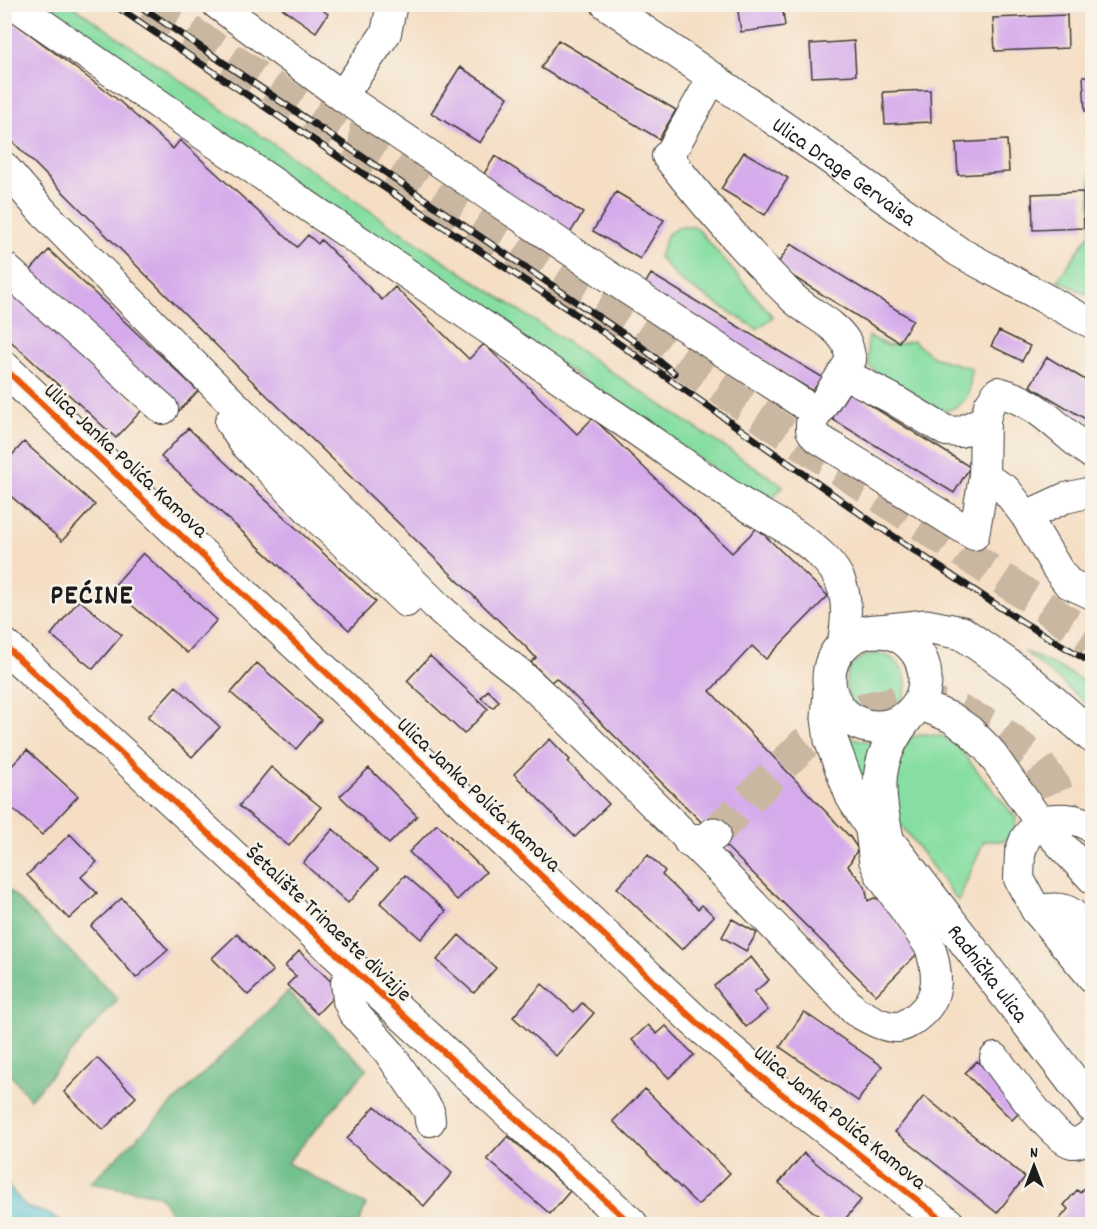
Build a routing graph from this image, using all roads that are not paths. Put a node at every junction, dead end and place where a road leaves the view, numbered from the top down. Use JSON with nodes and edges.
{"nodes":[{"id":1,"x":14,"y":4,"type":"edge"},
{"id":2,"x":217,"y":4,"type":"edge"},
{"id":3,"x":392,"y":4,"type":"edge"},
{"id":4,"x":606,"y":4,"type":"edge"},
{"id":5,"x":713,"y":77,"type":"junction"},
{"id":6,"x":342,"y":96,"type":"junction"},
{"id":7,"x":4,"y":167,"type":"edge"},
{"id":8,"x":4,"y":194,"type":"edge"},
{"id":9,"x":44,"y":212,"type":"junction"},
{"id":10,"x":4,"y":267,"type":"edge"},
{"id":11,"x":1092,"y":323,"type":"edge"},
{"id":12,"x":4,"y":368,"type":"edge"},
{"id":13,"x":843,"y":373,"type":"junction"},
{"id":14,"x":163,"y":409,"type":"dead end"},
{"id":15,"x":818,"y":413,"type":"junction"},
{"id":16,"x":985,"y":420,"type":"junction"},
{"id":17,"x":1092,"y":454,"type":"edge"},
{"id":18,"x":984,"y":477,"type":"junction"},
{"id":19,"x":1092,"y":492,"type":"edge"},
{"id":20,"x":1026,"y":516,"type":"junction"},
{"id":21,"x":1092,"y":594,"type":"edge"},
{"id":22,"x":880,"y":631,"type":"junction"},
{"id":23,"x":978,"y":643,"type":"junction"},
{"id":24,"x":4,"y":645,"type":"edge"},
{"id":25,"x":842,"y":647,"type":"junction"},
{"id":26,"x":830,"y":691,"type":"junction"},
{"id":27,"x":917,"y":701,"type":"junction"},
{"id":28,"x":1092,"y":736,"type":"edge"},
{"id":29,"x":1039,"y":821,"type":"junction"},
{"id":30,"x":1092,"y":828,"type":"edge"},
{"id":31,"x":878,"y":832,"type":"junction"},
{"id":32,"x":1092,"y":878,"type":"edge"},
{"id":33,"x":1036,"y":910,"type":"junction"},
{"id":34,"x":1092,"y":940,"type":"edge"},
{"id":35,"x":354,"y":969,"type":"junction"},
{"id":36,"x":1092,"y":977,"type":"edge"},
{"id":37,"x":995,"y":1058,"type":"dead end"},
{"id":38,"x":1092,"y":1106,"type":"edge"},
{"id":39,"x":430,"y":1121,"type":"dead end"},
{"id":40,"x":1092,"y":1133,"type":"edge"},
{"id":41,"x":632,"y":1224,"type":"edge"},
{"id":42,"x":948,"y":1224,"type":"edge"}],
"edges":[{"from":1,"to":25,"type":"street"},
{"from":2,"to":6,"type":"street"},
{"from":3,"to":6,"type":"street"},
{"from":4,"to":5,"type":"street","name":"Ulica Drage Gervaisa"},
{"from":5,"to":11,"type":"street","name":"Ulica Drage Gervaisa"},
{"from":5,"to":13,"type":"street"},
{"from":6,"to":15,"type":"street"},
{"from":7,"to":9,"type":"street"},
{"from":8,"to":9,"type":"street"},
{"from":9,"to":31,"type":"street"},
{"from":10,"to":14,"type":"street"},
{"from":12,"to":42,"type":"main road","name":"Ulica Janka Polića Kamova"},
{"from":13,"to":15,"type":"street"},
{"from":13,"to":16,"type":"street"},
{"from":15,"to":18,"type":"street"},
{"from":16,"to":17,"type":"street"},
{"from":16,"to":18,"type":"street"},
{"from":18,"to":20,"type":"street"},
{"from":19,"to":20,"type":"street"},
{"from":20,"to":21,"type":"street"},
{"from":22,"to":23,"type":"main road"},
{"from":22,"to":25,"type":"main road"},
{"from":22,"to":27,"type":"main road"},
{"from":23,"to":27,"type":"main road","name":"Radnička ulica"},
{"from":23,"to":28,"type":"main road"},
{"from":24,"to":35,"type":"main road","name":"Šetalište Trinaeste divizije"},
{"from":25,"to":26,"type":"main road","name":"Radnička ulica"},
{"from":26,"to":27,"type":"main road"},
{"from":26,"to":31,"type":"main road","name":"Radnička ulica"},
{"from":27,"to":29,"type":"street"},
{"from":27,"to":31,"type":"main road","name":"Radnička ulica"},
{"from":29,"to":30,"type":"street"},
{"from":29,"to":32,"type":"street"},
{"from":29,"to":33,"type":"street"},
{"from":31,"to":38,"type":"main road","name":"Radnička ulica"},
{"from":33,"to":34,"type":"street"},
{"from":33,"to":36,"type":"street"},
{"from":35,"to":39,"type":"street"},
{"from":35,"to":41,"type":"main road","name":"Šetalište Trinaeste divizije"},
{"from":37,"to":40,"type":"street"}]}
